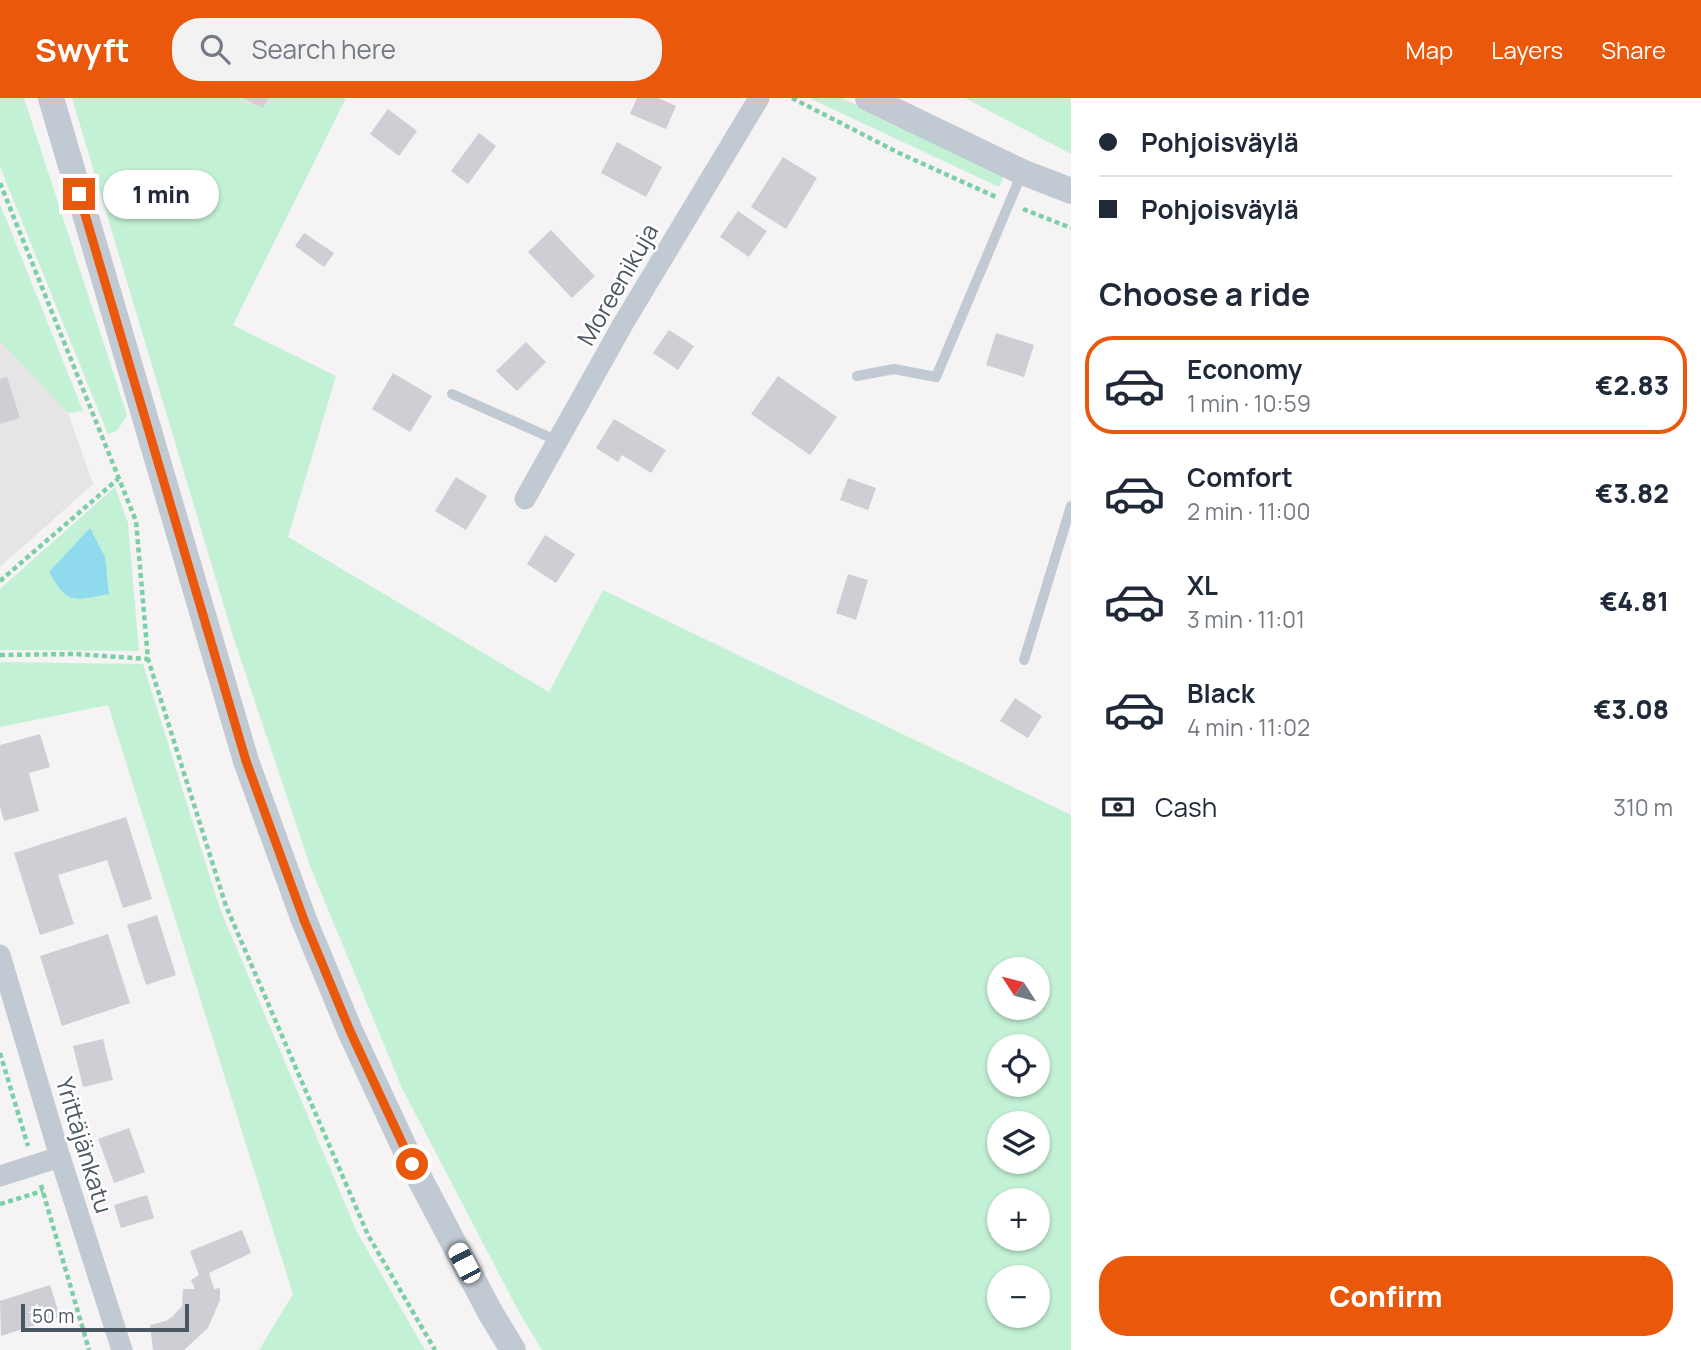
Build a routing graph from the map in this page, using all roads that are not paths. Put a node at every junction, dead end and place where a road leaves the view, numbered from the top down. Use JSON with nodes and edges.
{"nodes":[{"id":1,"x":51,"y":98,"type":"edge"},
{"id":2,"x":759,"y":98,"type":"edge"},
{"id":3,"x":868,"y":98,"type":"edge"},
{"id":4,"x":906,"y":107,"type":"edge"},
{"id":5,"x":1022,"y":172,"type":"junction"},
{"id":6,"x":1071,"y":191,"type":"edge"},
{"id":7,"x":857,"y":376,"type":"dead end"},
{"id":8,"x":452,"y":394,"type":"dead end"},
{"id":9,"x":558,"y":441,"type":"junction"},
{"id":10,"x":525,"y":499,"type":"dead end"},
{"id":11,"x":1071,"y":506,"type":"edge"},
{"id":12,"x":1024,"y":660,"type":"dead end"},
{"id":13,"x":0,"y":955,"type":"edge"},
{"id":14,"x":60,"y":1157,"type":"junction"},
{"id":15,"x":0,"y":1176,"type":"edge"},
{"id":16,"x":122,"y":1350,"type":"edge"},
{"id":17,"x":513,"y":1350,"type":"edge"}],
"edges":[{"from":1,"to":17,"type":"street"},
{"from":2,"to":9,"type":"street","name":"Moreenikuja"},
{"from":3,"to":4,"type":"street"},
{"from":4,"to":5,"type":"street"},
{"from":5,"to":6,"type":"street"},
{"from":5,"to":7,"type":"lane"},
{"from":8,"to":9,"type":"lane"},
{"from":9,"to":10,"type":"street","name":"Moreenikuja"},
{"from":11,"to":12,"type":"lane"},
{"from":13,"to":14,"type":"street","name":"Yrittäjänkatu"},
{"from":14,"to":15,"type":"street"},
{"from":14,"to":16,"type":"street","name":"Yrittäjänkatu"}]}
